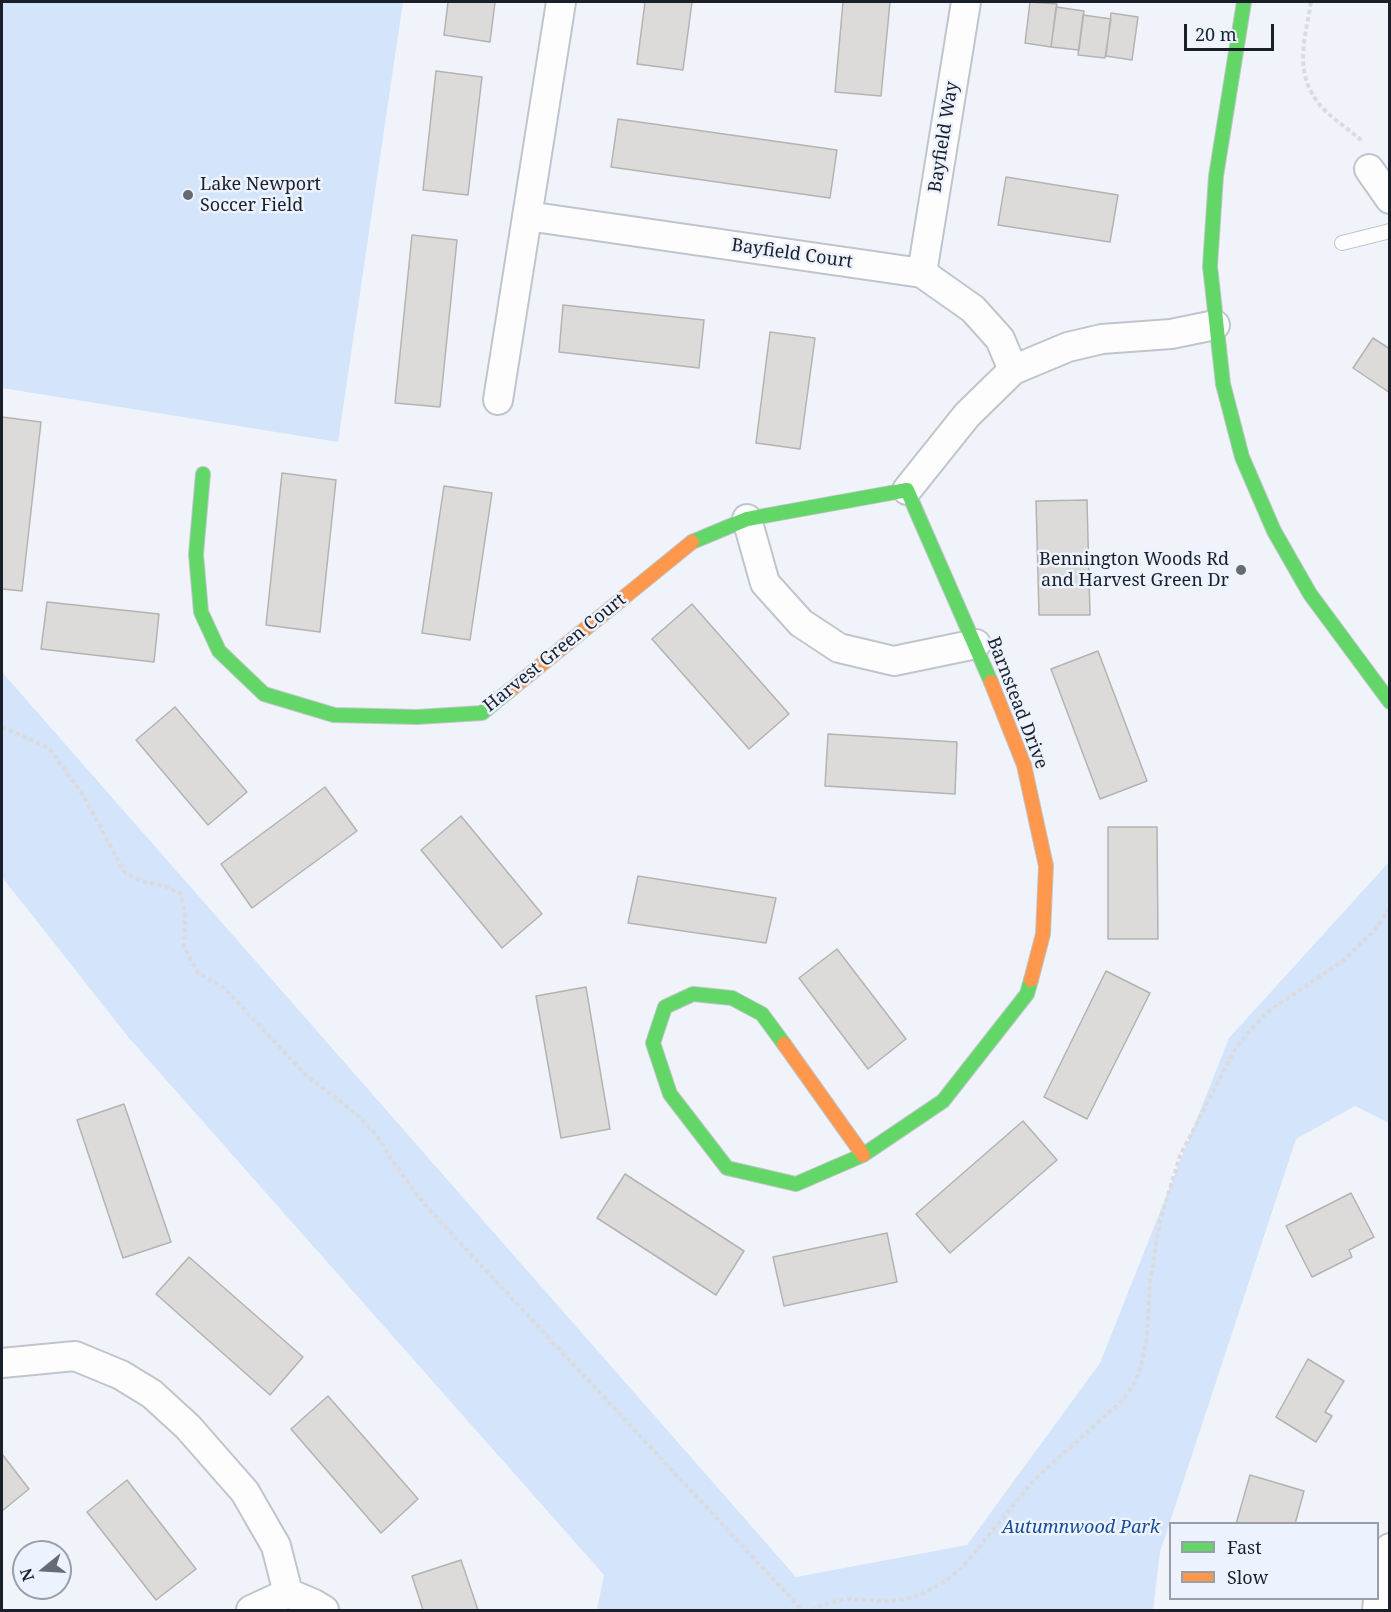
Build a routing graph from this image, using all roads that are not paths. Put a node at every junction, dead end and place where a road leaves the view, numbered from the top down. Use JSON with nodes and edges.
{"nodes":[{"id":1,"x":561,"y":2,"type":"edge"},
{"id":2,"x":966,"y":2,"type":"edge"},
{"id":3,"x":1244,"y":2,"type":"edge"},
{"id":4,"x":1369,"y":169,"type":"road end"},
{"id":5,"x":1389,"y":199,"type":"edge"},
{"id":6,"x":527,"y":216,"type":"junction"},
{"id":7,"x":1389,"y":231,"type":"edge"},
{"id":8,"x":1342,"y":243,"type":"dead end"},
{"id":9,"x":922,"y":273,"type":"junction"},
{"id":10,"x":1215,"y":324,"type":"junction"},
{"id":11,"x":1013,"y":370,"type":"junction"},
{"id":12,"x":498,"y":400,"type":"dead end"},
{"id":13,"x":203,"y":474,"type":"dead end"},
{"id":14,"x":907,"y":490,"type":"junction"},
{"id":15,"x":747,"y":519,"type":"junction"},
{"id":16,"x":976,"y":644,"type":"junction"},
{"id":17,"x":1389,"y":702,"type":"edge"},
{"id":18,"x":863,"y":1155,"type":"junction"},
{"id":19,"x":2,"y":1363,"type":"edge"},
{"id":20,"x":1389,"y":1548,"type":"edge"},
{"id":21,"x":1379,"y":1592,"type":"edge"},
{"id":22,"x":288,"y":1593,"type":"junction"},
{"id":23,"x":251,"y":1611,"type":"edge"},
{"id":24,"x":324,"y":1611,"type":"edge"}],
"edges":[{"from":1,"to":6,"type":"street"},
{"from":2,"to":9,"type":"street","name":"Bayfield Way"},
{"from":3,"to":10,"type":"street"},
{"from":4,"to":5,"type":"street"},
{"from":6,"to":9,"type":"street","name":"Bayfield Court"},
{"from":6,"to":12,"type":"street"},
{"from":7,"to":8,"type":"lane"},
{"from":9,"to":11,"type":"street","name":"Bayfield Court"},
{"from":10,"to":11,"type":"street"},
{"from":10,"to":17,"type":"street"},
{"from":11,"to":14,"type":"street"},
{"from":13,"to":15,"type":"street","name":"Harvest Green Court"},
{"from":14,"to":15,"type":"street","name":"Harvest Green Court"},
{"from":14,"to":16,"type":"street","name":"Barnstead Drive"},
{"from":15,"to":16,"type":"street"},
{"from":16,"to":18,"type":"street","name":"Barnstead Drive"},
{"from":18,"to":18,"type":"street","name":"Barnstead Drive"},
{"from":19,"to":22,"type":"street"},
{"from":20,"to":21,"type":"street"},
{"from":22,"to":23,"type":"street"},
{"from":22,"to":24,"type":"street"}]}
